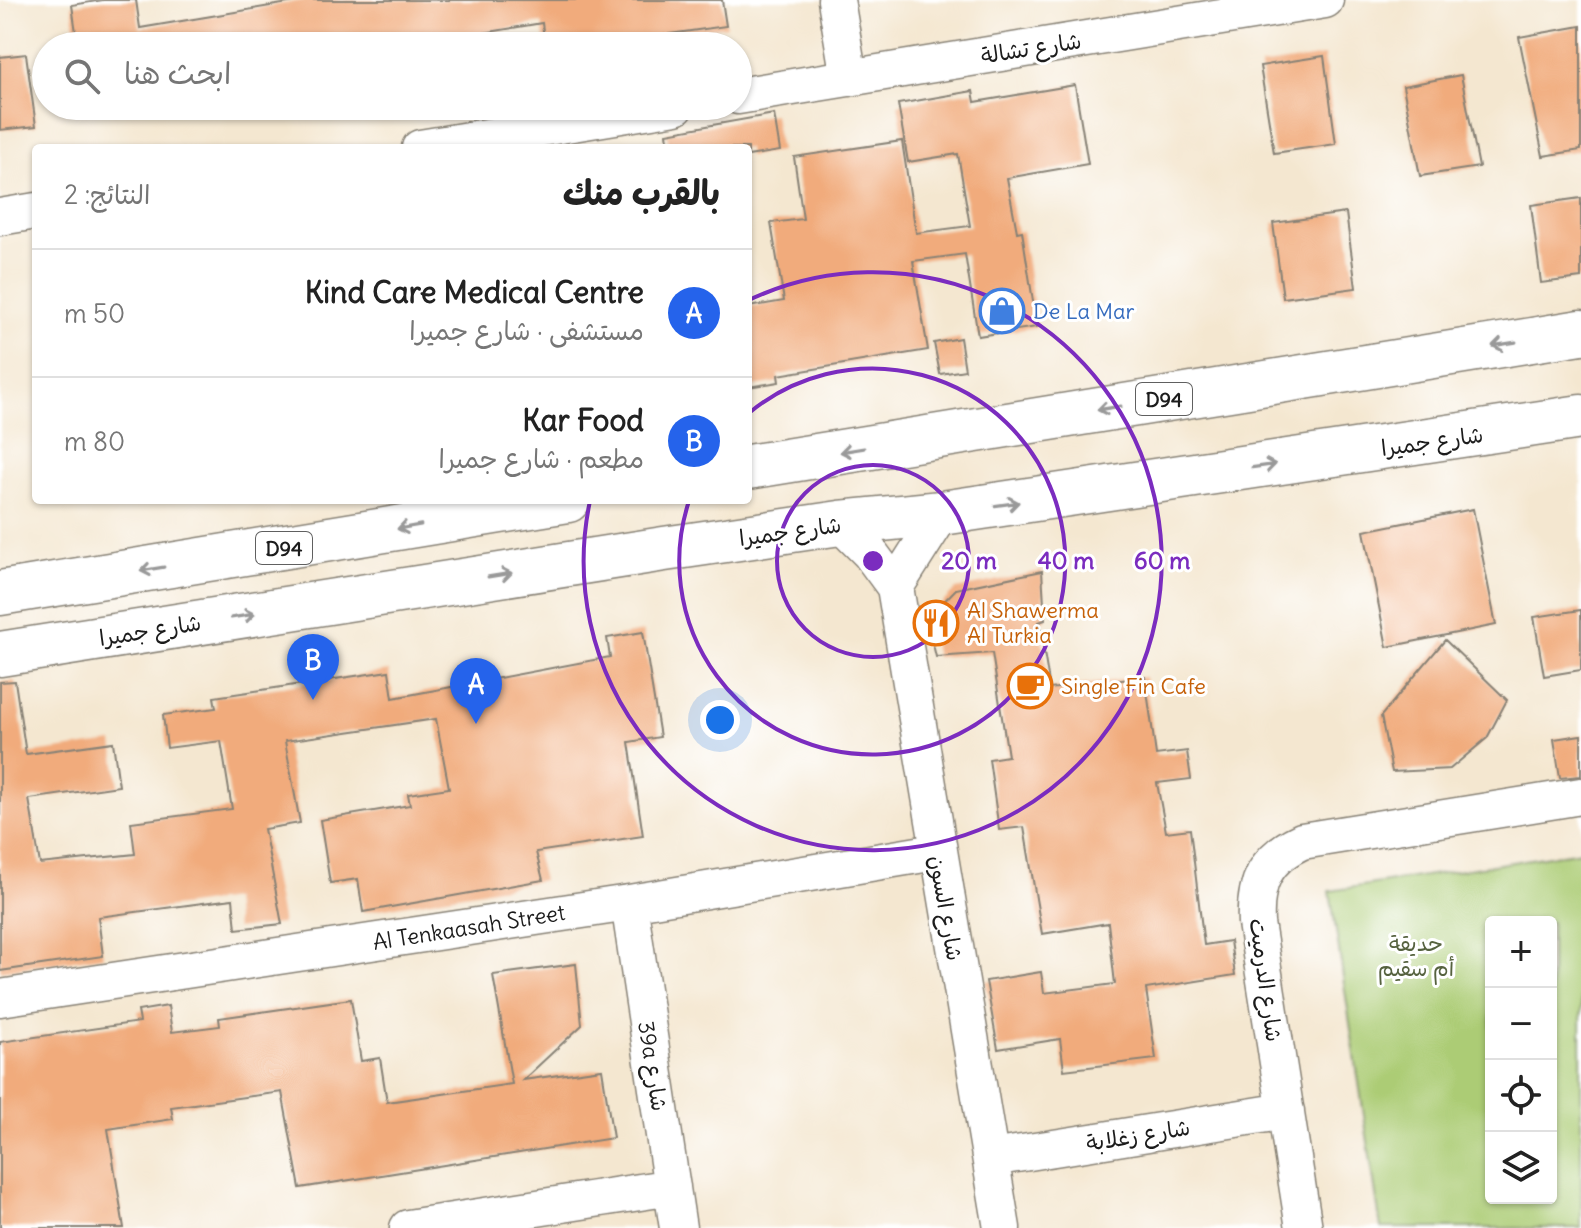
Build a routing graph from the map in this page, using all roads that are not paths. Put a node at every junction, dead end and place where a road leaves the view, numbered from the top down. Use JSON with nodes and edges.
{"nodes":[{"id":1,"x":836,"y":0,"type":"edge"},
{"id":2,"x":1325,"y":0,"type":"edge"},
{"id":3,"x":849,"y":78,"type":"junction"},
{"id":4,"x":752,"y":94,"type":"edge"},
{"id":5,"x":591,"y":120,"type":"edge"},
{"id":6,"x":444,"y":144,"type":"edge"},
{"id":7,"x":32,"y":212,"type":"edge"},
{"id":8,"x":0,"y":217,"type":"edge"},
{"id":9,"x":1581,"y":332,"type":"edge"},
{"id":10,"x":1581,"y":417,"type":"edge"},
{"id":11,"x":752,"y":466,"type":"edge"},
{"id":12,"x":544,"y":504,"type":"edge"},
{"id":13,"x":942,"y":513,"type":"junction"},
{"id":14,"x":840,"y":523,"type":"junction"},
{"id":15,"x":895,"y":587,"type":"junction"},
{"id":16,"x":0,"y":593,"type":"edge"},
{"id":17,"x":0,"y":654,"type":"edge"},
{"id":18,"x":1581,"y":796,"type":"edge"},
{"id":19,"x":936,"y":852,"type":"junction"},
{"id":20,"x":629,"y":903,"type":"junction"},
{"id":21,"x":0,"y":998,"type":"edge"},
{"id":22,"x":1286,"y":1111,"type":"junction"},
{"id":23,"x":991,"y":1158,"type":"junction"},
{"id":24,"x":672,"y":1187,"type":"junction"},
{"id":25,"x":408,"y":1228,"type":"edge"},
{"id":26,"x":678,"y":1228,"type":"edge"},
{"id":27,"x":1002,"y":1228,"type":"edge"},
{"id":28,"x":1304,"y":1228,"type":"edge"}],
"edges":[{"from":1,"to":3,"type":"street"},
{"from":2,"to":3,"type":"street","name":"شارع تشالة"},
{"from":3,"to":4,"type":"street","name":"شارع تشالة"},
{"from":5,"to":6,"type":"street"},
{"from":7,"to":8,"type":"street"},
{"from":9,"to":11,"type":"main road","number":"D94","one_way":true},
{"from":13,"to":10,"type":"main road","name":"شارع جميرا","one_way":true},
{"from":12,"to":16,"type":"main road","number":"D94","one_way":true},
{"from":13,"to":14,"type":"main road","name":"شارع جميرا"},
{"from":13,"to":15,"type":"street"},
{"from":14,"to":15,"type":"street","name":"شارع السون"},
{"from":17,"to":14,"type":"main road","name":"شارع جميرا","one_way":true},
{"from":15,"to":19,"type":"street","name":"شارع السون"},
{"from":18,"to":22,"type":"street","name":"شارع الدرميت"},
{"from":19,"to":20,"type":"street","name":"Al Tenkaasah Street"},
{"from":19,"to":23,"type":"street","name":"شارع السون"},
{"from":20,"to":21,"type":"street","name":"Al Tenkaasah Street"},
{"from":20,"to":24,"type":"street","name":"39a شارع"},
{"from":22,"to":23,"type":"street","name":"شارع زغلابة"},
{"from":22,"to":28,"type":"street","name":"شارع الدرميت"},
{"from":23,"to":27,"type":"street","name":"شارع السون"},
{"from":24,"to":25,"type":"street"},
{"from":24,"to":26,"type":"street","name":"39a شارع"}]}
